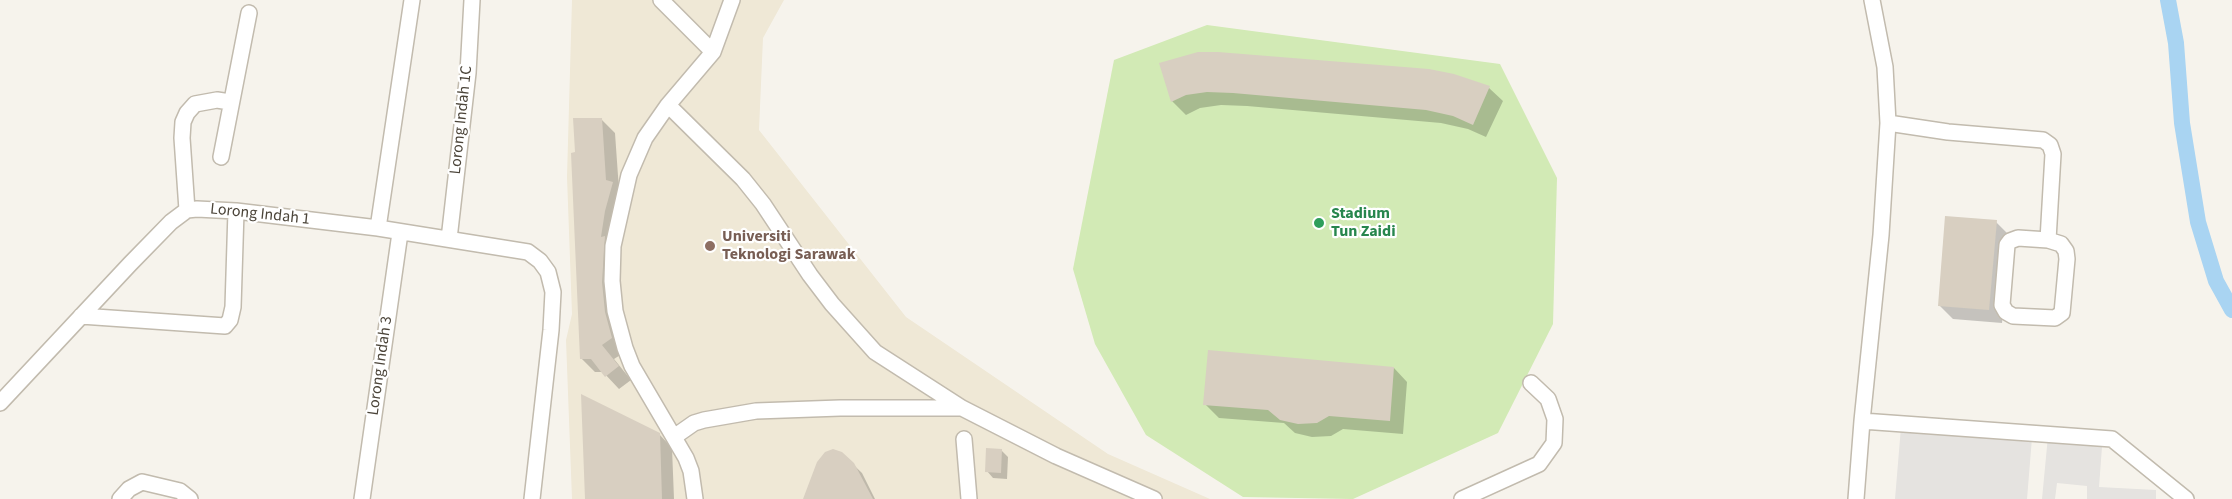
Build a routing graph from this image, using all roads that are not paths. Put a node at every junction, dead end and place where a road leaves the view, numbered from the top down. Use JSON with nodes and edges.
{"nodes":[{"id":1,"x":412,"y":0,"type":"edge"},
{"id":2,"x":472,"y":0,"type":"edge"},
{"id":3,"x":661,"y":0,"type":"edge"},
{"id":4,"x":732,"y":0,"type":"edge"},
{"id":5,"x":1872,"y":0,"type":"edge"},
{"id":6,"x":249,"y":14,"type":"dead end"},
{"id":7,"x":713,"y":52,"type":"junction"},
{"id":8,"x":230,"y":102,"type":"junction"},
{"id":9,"x":668,"y":105,"type":"junction"},
{"id":10,"x":1888,"y":123,"type":"junction"},
{"id":11,"x":221,"y":157,"type":"dead end"},
{"id":12,"x":187,"y":210,"type":"junction"},
{"id":13,"x":236,"y":211,"type":"junction"},
{"id":14,"x":378,"y":228,"type":"junction"},
{"id":15,"x":400,"y":233,"type":"junction"},
{"id":16,"x":449,"y":240,"type":"junction"},
{"id":17,"x":2048,"y":240,"type":"junction"},
{"id":18,"x":81,"y":316,"type":"junction"},
{"id":19,"x":1531,"y":383,"type":"dead end"},
{"id":20,"x":0,"y":403,"type":"edge"},
{"id":21,"x":962,"y":408,"type":"junction"},
{"id":22,"x":1862,"y":421,"type":"junction"},
{"id":23,"x":674,"y":437,"type":"junction"},
{"id":24,"x":964,"y":439,"type":"dead end"},
{"id":25,"x":120,"y":499,"type":"edge"},
{"id":26,"x":190,"y":499,"type":"edge"},
{"id":27,"x":362,"y":499,"type":"edge"},
{"id":28,"x":532,"y":499,"type":"edge"},
{"id":29,"x":695,"y":499,"type":"edge"},
{"id":30,"x":969,"y":499,"type":"edge"},
{"id":31,"x":1154,"y":499,"type":"edge"},
{"id":32,"x":1462,"y":499,"type":"edge"},
{"id":33,"x":1856,"y":499,"type":"edge"},
{"id":34,"x":2186,"y":499,"type":"edge"}],
"edges":[{"from":1,"to":14,"type":"street"},
{"from":2,"to":16,"type":"street","name":"Lorong Indah 1C"},
{"from":3,"to":7,"type":"street"},
{"from":4,"to":7,"type":"street"},
{"from":5,"to":10,"type":"street"},
{"from":6,"to":8,"type":"street"},
{"from":7,"to":9,"type":"street"},
{"from":8,"to":11,"type":"street"},
{"from":8,"to":12,"type":"street"},
{"from":9,"to":21,"type":"street"},
{"from":9,"to":23,"type":"street"},
{"from":10,"to":17,"type":"street"},
{"from":10,"to":22,"type":"street"},
{"from":12,"to":13,"type":"street","name":"Lorong Indah 1"},
{"from":12,"to":18,"type":"street","name":"Lorong Indah 1"},
{"from":13,"to":14,"type":"street","name":"Lorong Indah 1"},
{"from":13,"to":18,"type":"street"},
{"from":14,"to":15,"type":"street","name":"Lorong Indah 1"},
{"from":15,"to":16,"type":"street","name":"Lorong Indah 1"},
{"from":15,"to":27,"type":"street","name":"Lorong Indah 3"},
{"from":16,"to":28,"type":"street","name":"Lorong Indah 1"},
{"from":17,"to":17,"type":"street"},
{"from":18,"to":20,"type":"street","name":"Lorong Indah 1"},
{"from":19,"to":32,"type":"street"},
{"from":21,"to":23,"type":"street"},
{"from":21,"to":31,"type":"street"},
{"from":22,"to":33,"type":"street"},
{"from":22,"to":34,"type":"street"},
{"from":23,"to":29,"type":"street"},
{"from":24,"to":30,"type":"street"},
{"from":25,"to":26,"type":"street"}]}
